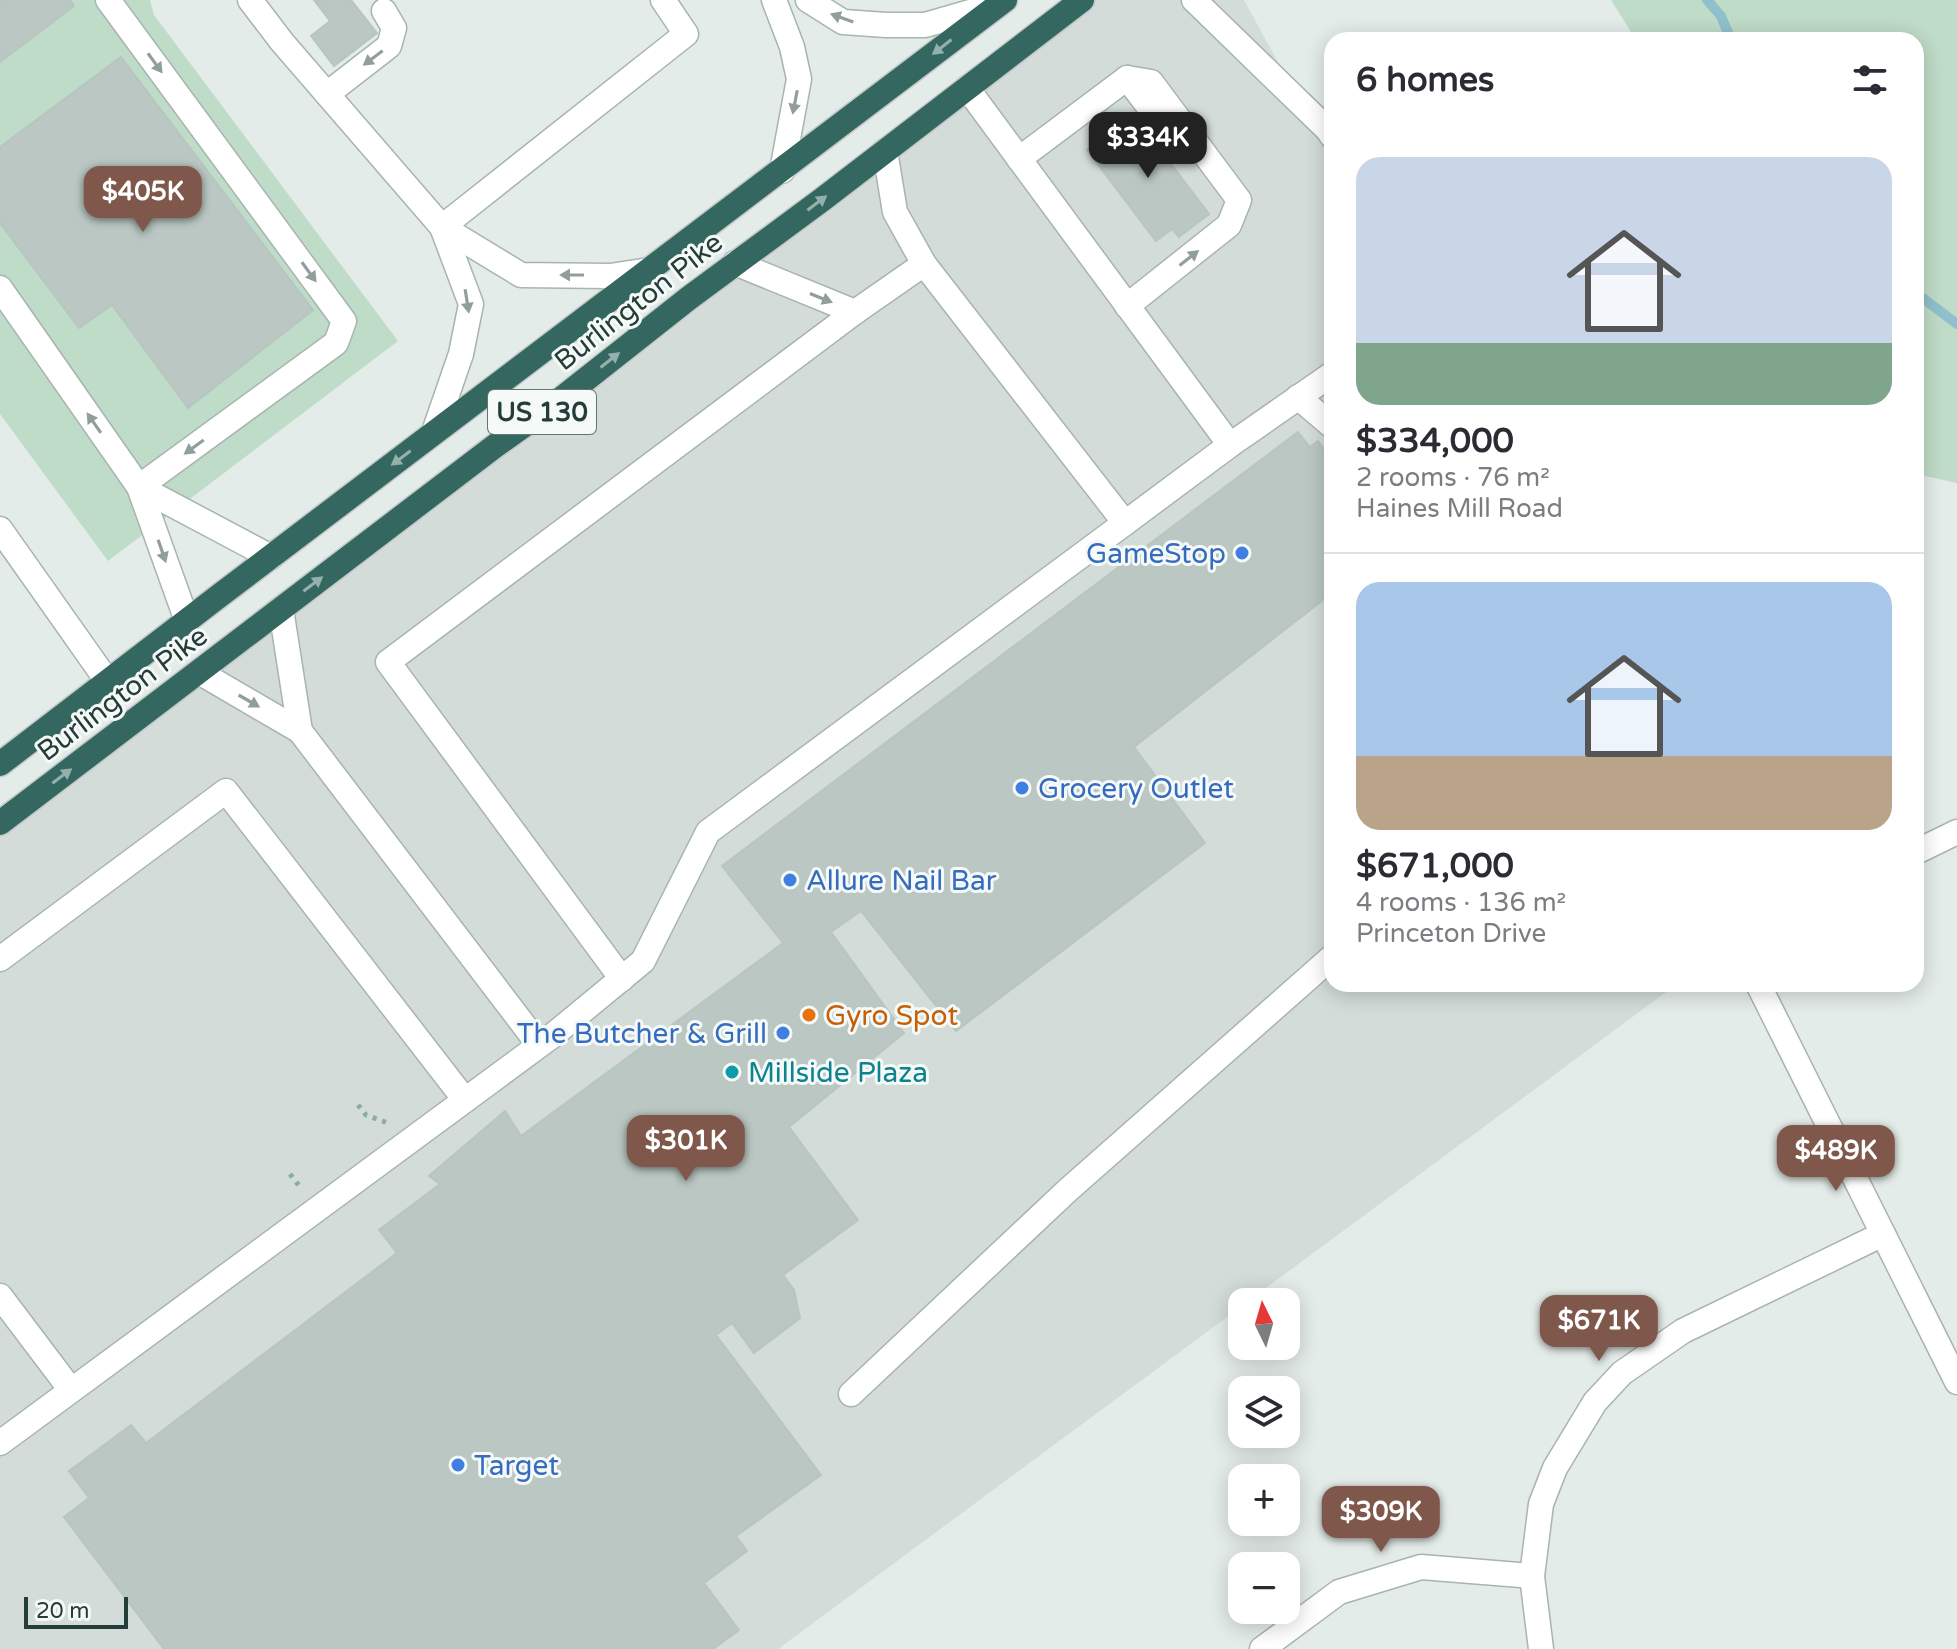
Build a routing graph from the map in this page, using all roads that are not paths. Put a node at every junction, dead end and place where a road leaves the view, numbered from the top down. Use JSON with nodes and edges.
{"nodes":[{"id":1,"x":108,"y":0,"type":"edge"},
{"id":2,"x":250,"y":0,"type":"edge"},
{"id":3,"x":663,"y":0,"type":"edge"},
{"id":4,"x":774,"y":0,"type":"edge"},
{"id":5,"x":808,"y":0,"type":"edge"},
{"id":6,"x":1082,"y":0,"type":"edge"},
{"id":7,"x":1194,"y":0,"type":"edge"},
{"id":8,"x":1002,"y":2,"type":"edge"},
{"id":9,"x":384,"y":11,"type":"dead end"},
{"id":10,"x":967,"y":88,"type":"junction"},
{"id":11,"x":327,"y":94,"type":"junction"},
{"id":12,"x":1324,"y":126,"type":"edge"},
{"id":13,"x":885,"y":151,"type":"junction"},
{"id":14,"x":1019,"y":159,"type":"junction"},
{"id":15,"x":782,"y":171,"type":"junction"},
{"id":16,"x":442,"y":227,"type":"junction"},
{"id":17,"x":735,"y":263,"type":"junction"},
{"id":18,"x":924,"y":264,"type":"junction"},
{"id":19,"x":649,"y":270,"type":"junction"},
{"id":20,"x":0,"y":288,"type":"edge"},
{"id":21,"x":1127,"y":306,"type":"junction"},
{"id":22,"x":855,"y":312,"type":"junction"},
{"id":23,"x":1324,"y":379,"type":"edge"},
{"id":24,"x":1298,"y":397,"type":"junction"},
{"id":25,"x":1324,"y":419,"type":"edge"},
{"id":26,"x":434,"y":432,"type":"junction"},
{"id":27,"x":1230,"y":445,"type":"junction"},
{"id":28,"x":139,"y":487,"type":"junction"},
{"id":29,"x":1125,"y":523,"type":"junction"},
{"id":30,"x":0,"y":529,"type":"edge"},
{"id":31,"x":271,"y":557,"type":"junction"},
{"id":32,"x":281,"y":609,"type":"junction"},
{"id":33,"x":187,"y":621,"type":"junction"},
{"id":34,"x":199,"y":672,"type":"junction"},
{"id":35,"x":108,"y":682,"type":"junction"},
{"id":36,"x":300,"y":731,"type":"junction"},
{"id":37,"x":0,"y":764,"type":"edge"},
{"id":38,"x":0,"y":823,"type":"edge"},
{"id":39,"x":1957,"y":832,"type":"edge"},
{"id":40,"x":1924,"y":848,"type":"edge"},
{"id":41,"x":0,"y":959,"type":"edge"},
{"id":42,"x":1324,"y":964,"type":"edge"},
{"id":43,"x":622,"y":979,"type":"junction"},
{"id":44,"x":1762,"y":992,"type":"edge"},
{"id":45,"x":539,"y":1045,"type":"junction"},
{"id":46,"x":465,"y":1100,"type":"junction"},
{"id":47,"x":1883,"y":1234,"type":"junction"},
{"id":48,"x":0,"y":1296,"type":"edge"},
{"id":49,"x":1957,"y":1382,"type":"edge"},
{"id":50,"x":71,"y":1390,"type":"junction"},
{"id":51,"x":851,"y":1394,"type":"dead end"},
{"id":52,"x":0,"y":1443,"type":"edge"},
{"id":53,"x":1532,"y":1576,"type":"junction"},
{"id":54,"x":1262,"y":1649,"type":"edge"},
{"id":55,"x":1541,"y":1649,"type":"edge"}],
"edges":[{"from":1,"to":28,"type":"street","one_way":true},
{"from":2,"to":11,"type":"street"},
{"from":3,"to":16,"type":"street"},
{"from":4,"to":15,"type":"street","one_way":true},
{"from":8,"to":5,"type":"street","one_way":true},
{"from":6,"to":10,"type":"highway","name":"Burlington Pike","number":"US 130"},
{"from":7,"to":12,"type":"street"},
{"from":8,"to":15,"type":"highway","name":"Burlington Pike","number":"US 130","one_way":true},
{"from":9,"to":11,"type":"street","one_way":true},
{"from":10,"to":13,"type":"highway","name":"Burlington Pike","number":"US 130"},
{"from":10,"to":14,"type":"street"},
{"from":11,"to":16,"type":"street"},
{"from":17,"to":13,"type":"highway","name":"Burlington Pike","number":"US 130","one_way":true},
{"from":13,"to":18,"type":"street"},
{"from":14,"to":21,"type":"street"},
{"from":21,"to":14,"type":"street","one_way":true},
{"from":15,"to":19,"type":"highway","name":"Burlington Pike","number":"US 130"},
{"from":19,"to":16,"type":"street","one_way":true},
{"from":16,"to":26,"type":"street","one_way":true},
{"from":17,"to":22,"type":"street","one_way":true},
{"from":32,"to":17,"type":"highway","name":"Burlington Pike","number":"US 130","one_way":true},
{"from":18,"to":22,"type":"street"},
{"from":18,"to":29,"type":"street"},
{"from":19,"to":26,"type":"highway","name":"Burlington Pike","number":"US 130"},
{"from":28,"to":20,"type":"street","one_way":true},
{"from":21,"to":27,"type":"street"},
{"from":22,"to":43,"type":"street"},
{"from":23,"to":24,"type":"street"},
{"from":24,"to":25,"type":"street"},
{"from":24,"to":27,"type":"street"},
{"from":26,"to":31,"type":"highway","name":"Burlington Pike","number":"US 130","one_way":true},
{"from":27,"to":29,"type":"street"},
{"from":28,"to":31,"type":"street"},
{"from":28,"to":33,"type":"street","one_way":true},
{"from":29,"to":43,"type":"street"},
{"from":30,"to":35,"type":"street"},
{"from":31,"to":33,"type":"highway","name":"Burlington Pike","number":"US 130"},
{"from":32,"to":34,"type":"highway","name":"Burlington Pike","number":"US 130"},
{"from":32,"to":36,"type":"street"},
{"from":33,"to":35,"type":"highway","name":"Burlington Pike","number":"US 130"},
{"from":34,"to":36,"type":"street","one_way":true},
{"from":38,"to":34,"type":"highway","name":"Burlington Pike","number":"US 130","one_way":true},
{"from":35,"to":37,"type":"highway","name":"Burlington Pike","number":"US 130"},
{"from":36,"to":45,"type":"street"},
{"from":39,"to":40,"type":"street"},
{"from":41,"to":46,"type":"street"},
{"from":42,"to":51,"type":"street"},
{"from":43,"to":45,"type":"street"},
{"from":44,"to":47,"type":"street"},
{"from":45,"to":46,"type":"street"},
{"from":46,"to":50,"type":"street"},
{"from":47,"to":49,"type":"street"},
{"from":47,"to":53,"type":"street"},
{"from":48,"to":50,"type":"street"},
{"from":50,"to":52,"type":"street"},
{"from":53,"to":54,"type":"street"},
{"from":53,"to":55,"type":"street"}]}
